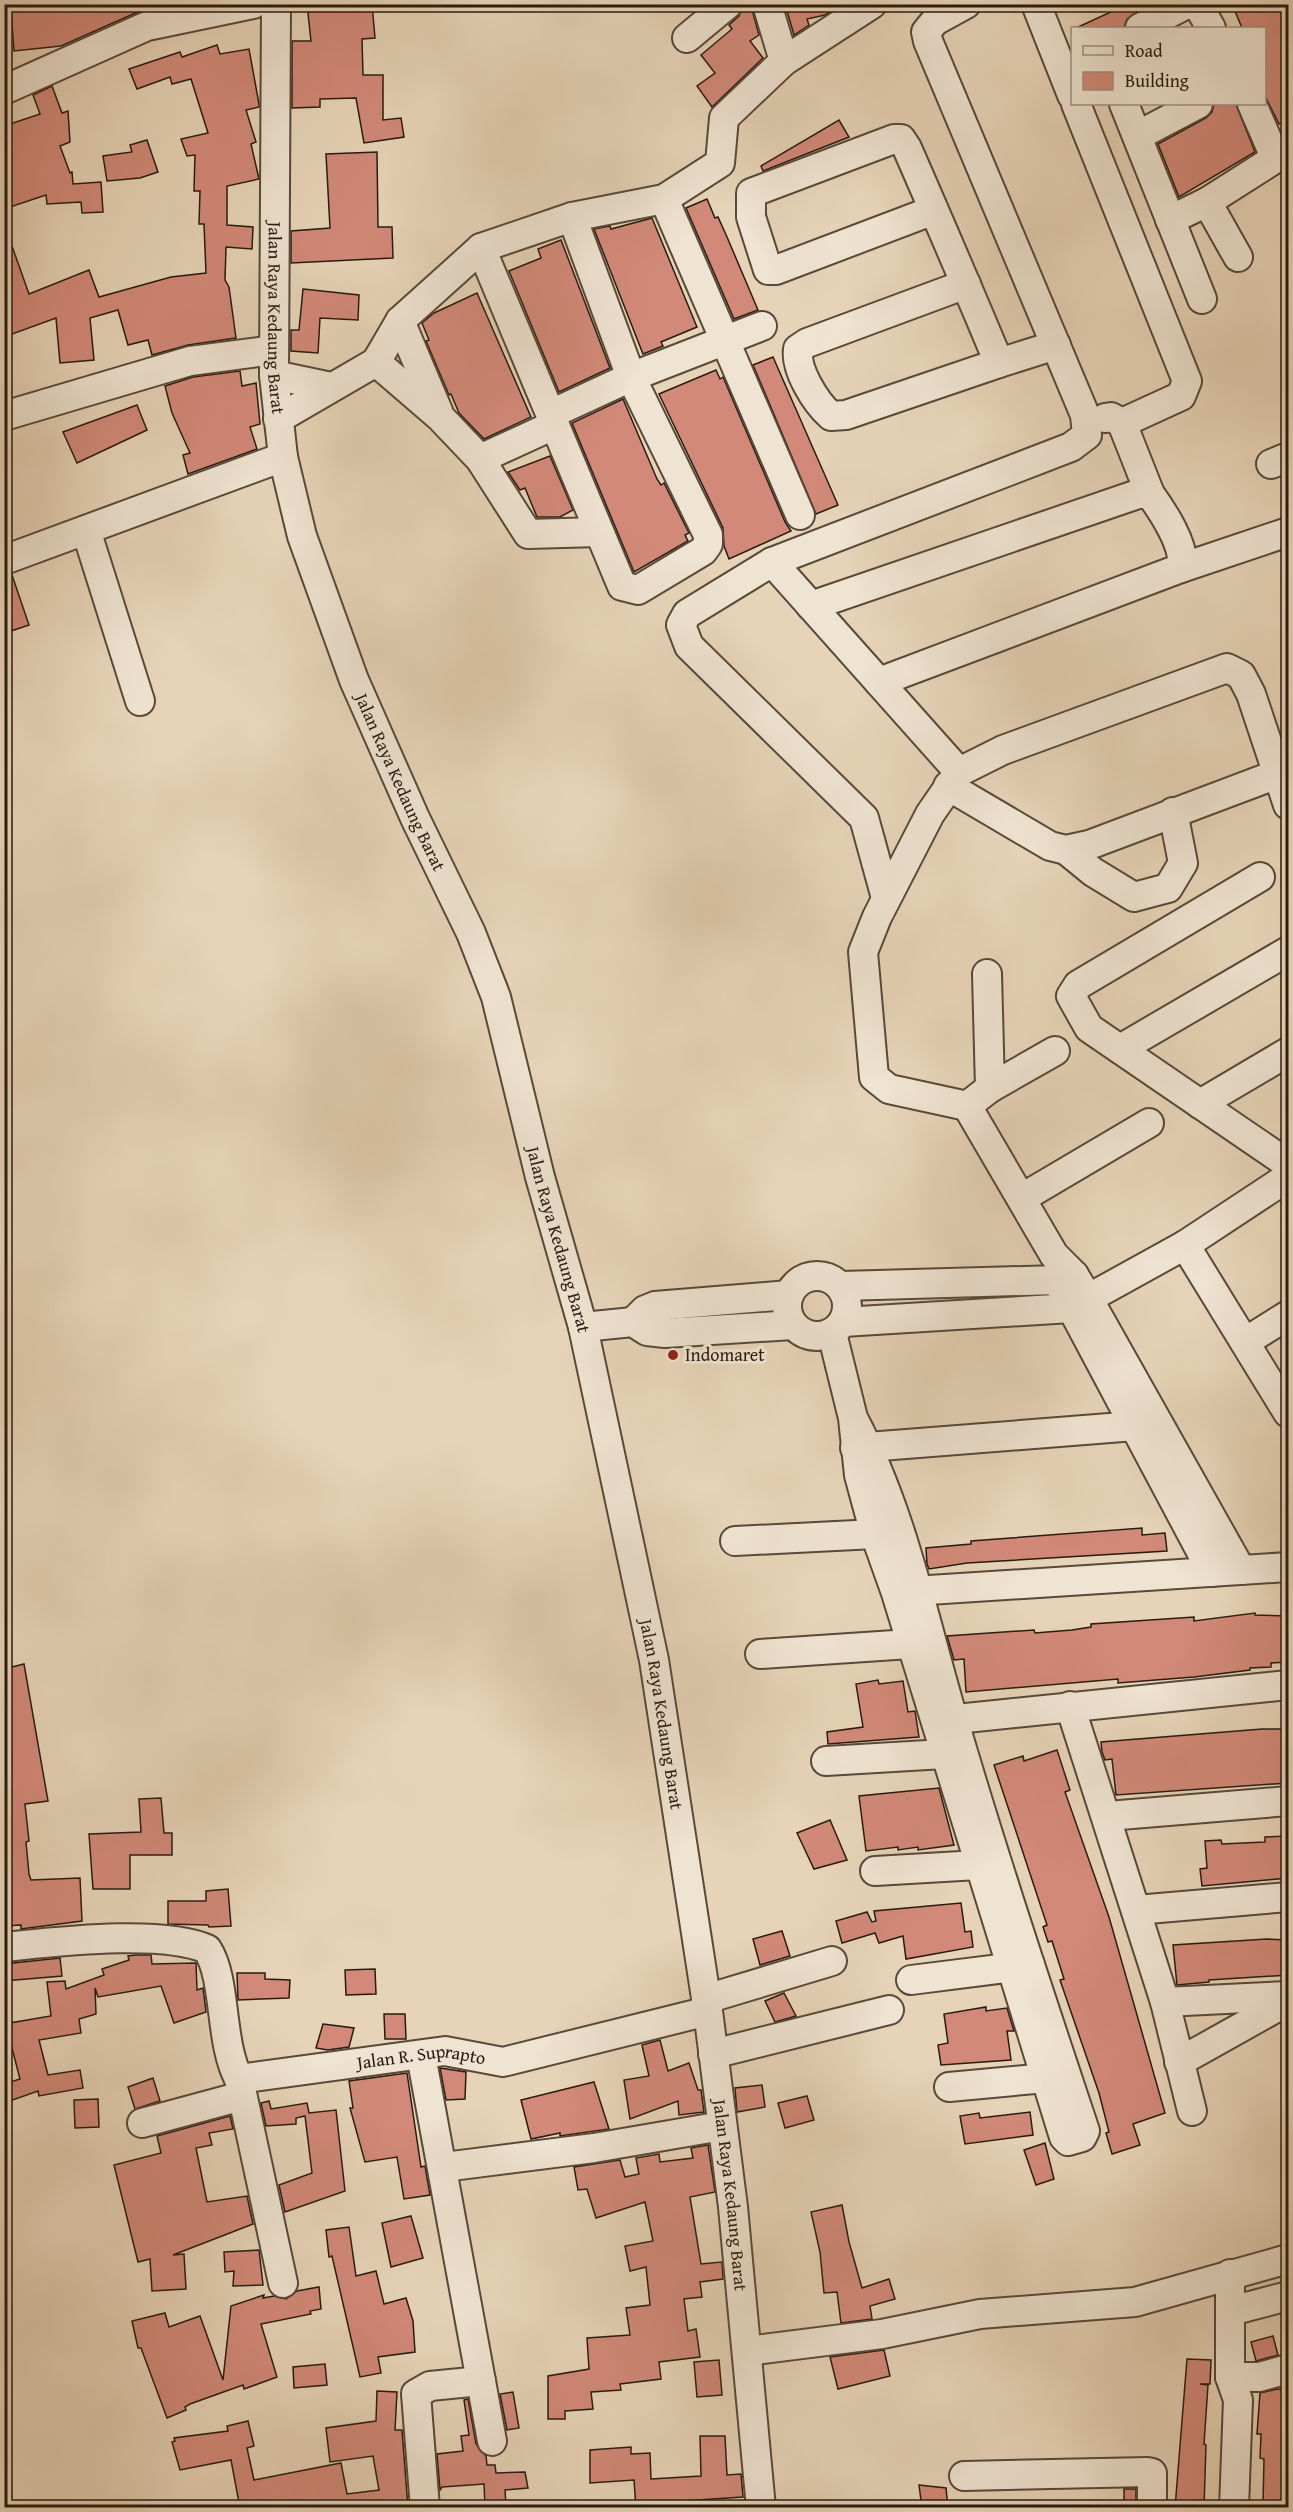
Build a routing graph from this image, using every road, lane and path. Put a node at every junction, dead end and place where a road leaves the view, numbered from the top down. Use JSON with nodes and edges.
{"nodes":[{"id":1,"x":253,"y":4,"type":"edge"},
{"id":2,"x":276,"y":4,"type":"edge"},
{"id":3,"x":728,"y":4,"type":"edge"},
{"id":4,"x":767,"y":4,"type":"edge"},
{"id":5,"x":966,"y":4,"type":"edge"},
{"id":6,"x":1036,"y":4,"type":"edge"},
{"id":7,"x":1187,"y":4,"type":"edge"},
{"id":8,"x":1197,"y":4,"type":"edge"},
{"id":9,"x":868,"y":6,"type":"edge"},
{"id":10,"x":1142,"y":27,"type":"edge"},
{"id":11,"x":1210,"y":27,"type":"edge"},
{"id":12,"x":687,"y":38,"type":"dead end"},
{"id":13,"x":784,"y":61,"type":"junction"},
{"id":14,"x":4,"y":90,"type":"edge"},
{"id":15,"x":1071,"y":92,"type":"edge"},
{"id":16,"x":1076,"y":105,"type":"edge"},
{"id":17,"x":1124,"y":105,"type":"edge"},
{"id":18,"x":1196,"y":105,"type":"edge"},
{"id":19,"x":1251,"y":105,"type":"edge"},
{"id":20,"x":1139,"y":135,"type":"junction"},
{"id":21,"x":1281,"y":165,"type":"edge"},
{"id":22,"x":664,"y":199,"type":"junction"},
{"id":23,"x":1207,"y":202,"type":"junction"},
{"id":24,"x":934,"y":210,"type":"junction"},
{"id":25,"x":572,"y":217,"type":"junction"},
{"id":26,"x":1170,"y":220,"type":"junction"},
{"id":27,"x":481,"y":248,"type":"junction"},
{"id":28,"x":1238,"y":257,"type":"dead end"},
{"id":29,"x":966,"y":284,"type":"junction"},
{"id":30,"x":1202,"y":299,"type":"dead end"},
{"id":31,"x":400,"y":321,"type":"junction"},
{"id":32,"x":762,"y":326,"type":"dead end"},
{"id":33,"x":724,"y":339,"type":"junction"},
{"id":34,"x":1056,"y":345,"type":"junction"},
{"id":35,"x":376,"y":362,"type":"junction"},
{"id":36,"x":274,"y":363,"type":"junction"},
{"id":37,"x":999,"y":363,"type":"junction"},
{"id":38,"x":631,"y":377,"type":"junction"},
{"id":39,"x":331,"y":387,"type":"junction"},
{"id":40,"x":4,"y":416,"type":"edge"},
{"id":41,"x":441,"y":418,"type":"junction"},
{"id":42,"x":278,"y":419,"type":"junction"},
{"id":43,"x":553,"y":419,"type":"junction"},
{"id":44,"x":1086,"y":422,"type":"junction"},
{"id":45,"x":1122,"y":423,"type":"junction"},
{"id":46,"x":282,"y":457,"type":"junction"},
{"id":47,"x":480,"y":459,"type":"junction"},
{"id":48,"x":1150,"y":494,"type":"junction"},
{"id":49,"x":800,"y":515,"type":"dead end"},
{"id":50,"x":86,"y":530,"type":"junction"},
{"id":51,"x":599,"y":532,"type":"junction"},
{"id":52,"x":1288,"y":532,"type":"edge"},
{"id":53,"x":4,"y":560,"type":"edge"},
{"id":54,"x":772,"y":562,"type":"junction"},
{"id":55,"x":1181,"y":568,"type":"junction"},
{"id":56,"x":811,"y":606,"type":"junction"},
{"id":57,"x":879,"y":682,"type":"junction"},
{"id":58,"x":140,"y":701,"type":"dead end"},
{"id":59,"x":1283,"y":772,"type":"edge"},
{"id":60,"x":953,"y":779,"type":"junction"},
{"id":61,"x":1288,"y":805,"type":"edge"},
{"id":62,"x":1173,"y":812,"type":"junction"},
{"id":63,"x":1066,"y":850,"type":"junction"},
{"id":64,"x":1260,"y":877,"type":"dead end"},
{"id":65,"x":878,"y":915,"type":"junction"},
{"id":66,"x":1288,"y":951,"type":"edge"},
{"id":67,"x":987,"y":974,"type":"dead end"},
{"id":68,"x":1120,"y":1048,"type":"junction"},
{"id":69,"x":1055,"y":1051,"type":"dead end"},
{"id":70,"x":1288,"y":1052,"type":"edge"},
{"id":71,"x":990,"y":1088,"type":"junction"},
{"id":72,"x":1200,"y":1104,"type":"junction"},
{"id":73,"x":967,"y":1106,"type":"junction"},
{"id":74,"x":1149,"y":1123,"type":"dead end"},
{"id":75,"x":1288,"y":1164,"type":"edge"},
{"id":76,"x":1288,"y":1177,"type":"edge"},
{"id":77,"x":1022,"y":1198,"type":"junction"},
{"id":78,"x":1185,"y":1245,"type":"junction"},
{"id":79,"x":1062,"y":1270,"type":"junction"},
{"id":80,"x":1017,"y":1281,"type":"junction"},
{"id":81,"x":841,"y":1286,"type":"junction"},
{"id":82,"x":789,"y":1295,"type":"junction"},
{"id":83,"x":1080,"y":1304,"type":"junction"},
{"id":84,"x":1023,"y":1312,"type":"junction"},
{"id":85,"x":1288,"y":1315,"type":"edge"},
{"id":86,"x":633,"y":1322,"type":"junction"},
{"id":87,"x":793,"y":1325,"type":"junction"},
{"id":88,"x":583,"y":1327,"type":"junction"},
{"id":89,"x":838,"y":1328,"type":"junction"},
{"id":90,"x":1245,"y":1342,"type":"junction"},
{"id":91,"x":1288,"y":1413,"type":"edge"},
{"id":92,"x":1135,"y":1426,"type":"junction"},
{"id":93,"x":862,"y":1447,"type":"junction"},
{"id":94,"x":875,"y":1534,"type":"junction"},
{"id":95,"x":735,"y":1541,"type":"dead end"},
{"id":96,"x":1288,"y":1567,"type":"edge"},
{"id":97,"x":1241,"y":1570,"type":"junction"},
{"id":98,"x":1212,"y":1572,"type":"junction"},
{"id":99,"x":906,"y":1591,"type":"junction"},
{"id":100,"x":910,"y":1644,"type":"junction"},
{"id":101,"x":760,"y":1654,"type":"dead end"},
{"id":102,"x":1288,"y":1685,"type":"edge"},
{"id":103,"x":1070,"y":1706,"type":"junction"},
{"id":104,"x":944,"y":1719,"type":"junction"},
{"id":105,"x":944,"y":1754,"type":"junction"},
{"id":106,"x":826,"y":1761,"type":"dead end"},
{"id":107,"x":1288,"y":1801,"type":"edge"},
{"id":108,"x":1108,"y":1816,"type":"junction"},
{"id":109,"x":978,"y":1865,"type":"junction"},
{"id":110,"x":875,"y":1871,"type":"dead end"},
{"id":111,"x":1288,"y":1897,"type":"edge"},
{"id":112,"x":1136,"y":1910,"type":"junction"},
{"id":113,"x":4,"y":1947,"type":"edge"},
{"id":114,"x":832,"y":1961,"type":"dead end"},
{"id":115,"x":1021,"y":1966,"type":"junction"},
{"id":116,"x":911,"y":1980,"type":"dead end"},
{"id":117,"x":1288,"y":1996,"type":"edge"},
{"id":118,"x":1288,"y":2001,"type":"edge"},
{"id":119,"x":1165,"y":2002,"type":"junction"},
{"id":120,"x":707,"y":2005,"type":"junction"},
{"id":121,"x":889,"y":2010,"type":"dead end"},
{"id":122,"x":713,"y":2054,"type":"junction"},
{"id":123,"x":421,"y":2055,"type":"junction"},
{"id":124,"x":1179,"y":2062,"type":"junction"},
{"id":125,"x":1046,"y":2078,"type":"junction"},
{"id":126,"x":949,"y":2087,"type":"dead end"},
{"id":127,"x":241,"y":2088,"type":"junction"},
{"id":128,"x":1192,"y":2111,"type":"dead end"},
{"id":129,"x":142,"y":2123,"type":"dead end"},
{"id":130,"x":722,"y":2126,"type":"junction"},
{"id":131,"x":444,"y":2166,"type":"junction"},
{"id":132,"x":1288,"y":2259,"type":"edge"},
{"id":133,"x":1230,"y":2274,"type":"junction"},
{"id":134,"x":283,"y":2283,"type":"dead end"},
{"id":135,"x":1288,"y":2296,"type":"edge"},
{"id":136,"x":1231,"y":2311,"type":"junction"},
{"id":137,"x":748,"y":2350,"type":"junction"},
{"id":138,"x":1288,"y":2369,"type":"edge"},
{"id":139,"x":1230,"y":2377,"type":"junction"},
{"id":140,"x":482,"y":2381,"type":"junction"},
{"id":141,"x":492,"y":2441,"type":"dead end"},
{"id":142,"x":964,"y":2476,"type":"dead end"},
{"id":143,"x":425,"y":2508,"type":"edge"},
{"id":144,"x":761,"y":2508,"type":"edge"},
{"id":145,"x":1152,"y":2508,"type":"edge"},
{"id":146,"x":1218,"y":2508,"type":"edge"},
{"id":147,"x":1234,"y":2508,"type":"edge"}],
"edges":[{"from":1,"to":14,"type":"street"},
{"from":2,"to":36,"type":"street","name":"Jalan Raya Kedaung Barat"},
{"from":3,"to":12,"type":"street"},
{"from":4,"to":13,"type":"street"},
{"from":5,"to":34,"type":"street"},
{"from":6,"to":15,"type":"street"},
{"from":7,"to":10,"type":"street"},
{"from":8,"to":11,"type":"street"},
{"from":9,"to":13,"type":"street"},
{"from":13,"to":22,"type":"street"},
{"from":16,"to":45,"type":"street"},
{"from":17,"to":20,"type":"street"},
{"from":18,"to":20,"type":"street"},
{"from":19,"to":21,"type":"street"},
{"from":20,"to":26,"type":"street"},
{"from":21,"to":23,"type":"street"},
{"from":22,"to":25,"type":"street"},
{"from":22,"to":33,"type":"street"},
{"from":23,"to":26,"type":"street"},
{"from":23,"to":28,"type":"street"},
{"from":24,"to":24,"type":"street"},
{"from":24,"to":29,"type":"street"},
{"from":25,"to":27,"type":"street"},
{"from":25,"to":38,"type":"street"},
{"from":26,"to":30,"type":"street"},
{"from":27,"to":31,"type":"street"},
{"from":27,"to":43,"type":"street"},
{"from":29,"to":37,"type":"street"},
{"from":29,"to":37,"type":"street"},
{"from":31,"to":35,"type":"street"},
{"from":31,"to":41,"type":"street"},
{"from":32,"to":33,"type":"street"},
{"from":33,"to":38,"type":"street"},
{"from":33,"to":49,"type":"street"},
{"from":34,"to":37,"type":"street"},
{"from":34,"to":44,"type":"street"},
{"from":35,"to":39,"type":"street"},
{"from":35,"to":41,"type":"street"},
{"from":36,"to":39,"type":"street"},
{"from":36,"to":40,"type":"street"},
{"from":36,"to":42,"type":"street","name":"Jalan Raya Kedaung Barat"},
{"from":38,"to":43,"type":"street"},
{"from":38,"to":51,"type":"street"},
{"from":39,"to":42,"type":"street"},
{"from":41,"to":47,"type":"street"},
{"from":42,"to":46,"type":"street","name":"Jalan Raya Kedaung Barat"},
{"from":43,"to":47,"type":"street"},
{"from":43,"to":51,"type":"street"},
{"from":44,"to":45,"type":"street"},
{"from":44,"to":54,"type":"street"},
{"from":45,"to":48,"type":"street"},
{"from":46,"to":50,"type":"street"},
{"from":46,"to":88,"type":"street","name":"Jalan Raya Kedaung Barat"},
{"from":47,"to":51,"type":"street"},
{"from":48,"to":55,"type":"street"},
{"from":48,"to":56,"type":"street"},
{"from":50,"to":53,"type":"street"},
{"from":50,"to":58,"type":"street"},
{"from":52,"to":55,"type":"street"},
{"from":54,"to":56,"type":"street"},
{"from":54,"to":65,"type":"street"},
{"from":55,"to":57,"type":"street"},
{"from":56,"to":57,"type":"street"},
{"from":57,"to":60,"type":"street"},
{"from":59,"to":60,"type":"street"},
{"from":59,"to":61,"type":"street"},
{"from":59,"to":62,"type":"street"},
{"from":60,"to":63,"type":"street"},
{"from":60,"to":65,"type":"street"},
{"from":62,"to":63,"type":"street"},
{"from":62,"to":63,"type":"street"},
{"from":64,"to":68,"type":"street"},
{"from":65,"to":73,"type":"street"},
{"from":66,"to":68,"type":"street"},
{"from":67,"to":71,"type":"street"},
{"from":68,"to":72,"type":"street"},
{"from":69,"to":71,"type":"street"},
{"from":70,"to":72,"type":"street"},
{"from":71,"to":73,"type":"street"},
{"from":72,"to":75,"type":"street"},
{"from":73,"to":77,"type":"street"},
{"from":74,"to":77,"type":"street"},
{"from":76,"to":78,"type":"street"},
{"from":77,"to":79,"type":"street"},
{"from":78,"to":83,"type":"street"},
{"from":78,"to":90,"type":"street"},
{"from":79,"to":80,"type":"street"},
{"from":79,"to":83,"type":"street"},
{"from":80,"to":81,"type":"street"},
{"from":80,"to":84,"type":"street"},
{"from":81,"to":82,"type":"street"},
{"from":81,"to":89,"type":"street"},
{"from":82,"to":86,"type":"street"},
{"from":82,"to":87,"type":"street"},
{"from":83,"to":84,"type":"street"},
{"from":83,"to":92,"type":"street"},
{"from":83,"to":97,"type":"street"},
{"from":84,"to":89,"type":"street"},
{"from":85,"to":90,"type":"street"},
{"from":86,"to":87,"type":"street"},
{"from":86,"to":88,"type":"street"},
{"from":87,"to":89,"type":"street"},
{"from":88,"to":120,"type":"street","name":"Jalan Raya Kedaung Barat"},
{"from":89,"to":93,"type":"street"},
{"from":90,"to":91,"type":"street"},
{"from":92,"to":93,"type":"street"},
{"from":92,"to":98,"type":"street"},
{"from":93,"to":94,"type":"street"},
{"from":93,"to":99,"type":"street"},
{"from":94,"to":95,"type":"street"},
{"from":94,"to":99,"type":"street"},
{"from":96,"to":97,"type":"street"},
{"from":97,"to":98,"type":"street"},
{"from":98,"to":99,"type":"street"},
{"from":99,"to":100,"type":"street"},
{"from":99,"to":104,"type":"street"},
{"from":100,"to":101,"type":"street"},
{"from":100,"to":104,"type":"street"},
{"from":102,"to":103,"type":"street"},
{"from":103,"to":104,"type":"street"},
{"from":103,"to":108,"type":"street"},
{"from":104,"to":105,"type":"street"},
{"from":104,"to":115,"type":"street"},
{"from":105,"to":106,"type":"street"},
{"from":105,"to":109,"type":"street"},
{"from":107,"to":108,"type":"street"},
{"from":108,"to":112,"type":"street"},
{"from":109,"to":110,"type":"street"},
{"from":109,"to":115,"type":"street"},
{"from":111,"to":112,"type":"street"},
{"from":112,"to":119,"type":"street"},
{"from":113,"to":127,"type":"street"},
{"from":114,"to":120,"type":"street","name":"Jalan R. Suprapto"},
{"from":115,"to":116,"type":"street"},
{"from":115,"to":125,"type":"street"},
{"from":115,"to":125,"type":"street"},
{"from":117,"to":119,"type":"street"},
{"from":118,"to":124,"type":"street"},
{"from":119,"to":124,"type":"street"},
{"from":120,"to":122,"type":"street","name":"Jalan Raya Kedaung Barat"},
{"from":120,"to":123,"type":"street","name":"Jalan R. Suprapto"},
{"from":121,"to":122,"type":"street"},
{"from":122,"to":130,"type":"street","name":"Jalan Raya Kedaung Barat"},
{"from":123,"to":127,"type":"street","name":"Jalan R. Suprapto"},
{"from":123,"to":131,"type":"street"},
{"from":124,"to":128,"type":"street"},
{"from":125,"to":126,"type":"street"},
{"from":127,"to":129,"type":"street","name":"Jalan R. Suprapto"},
{"from":127,"to":134,"type":"street"},
{"from":130,"to":131,"type":"street"},
{"from":130,"to":137,"type":"street","name":"Jalan Raya Kedaung Barat"},
{"from":131,"to":140,"type":"street"},
{"from":132,"to":133,"type":"street"},
{"from":133,"to":136,"type":"street"},
{"from":133,"to":137,"type":"street"},
{"from":135,"to":136,"type":"street"},
{"from":136,"to":139,"type":"street"},
{"from":137,"to":144,"type":"street","name":"Jalan Raya Kedaung Barat"},
{"from":138,"to":139,"type":"street"},
{"from":139,"to":146,"type":"street"},
{"from":139,"to":147,"type":"street"},
{"from":140,"to":141,"type":"street"},
{"from":140,"to":143,"type":"street"},
{"from":142,"to":145,"type":"street"}]}
